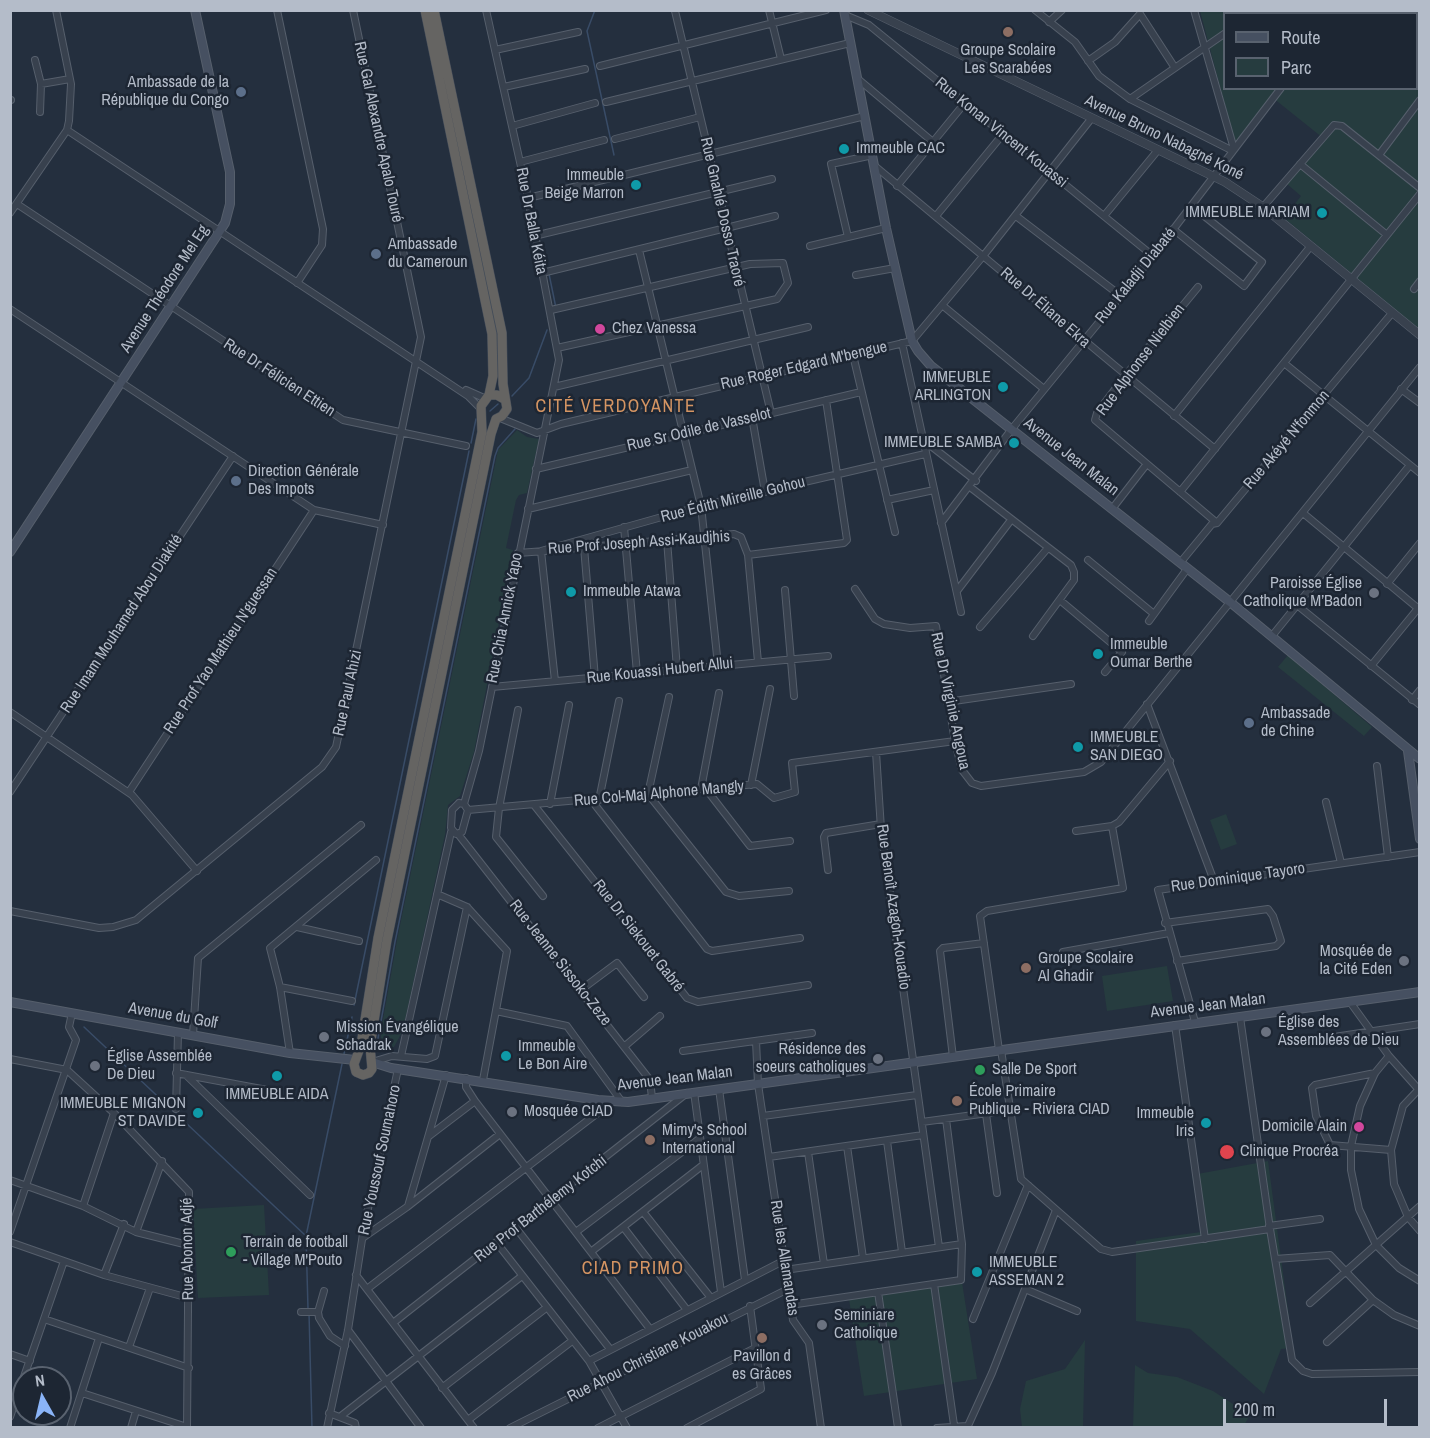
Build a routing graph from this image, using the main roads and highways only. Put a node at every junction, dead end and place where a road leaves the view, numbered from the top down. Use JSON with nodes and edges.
{"nodes":[{"id":1,"x":195,"y":10,"type":"edge"},
{"id":2,"x":425,"y":10,"type":"edge"},
{"id":3,"x":434,"y":10,"type":"edge"},
{"id":4,"x":845,"y":13,"type":"edge"},
{"id":5,"x":487,"y":397,"type":"junction"},
{"id":6,"x":504,"y":399,"type":"junction"},
{"id":7,"x":482,"y":412,"type":"junction"},
{"id":8,"x":498,"y":419,"type":"junction"},
{"id":9,"x":10,"y":552,"type":"edge"},
{"id":10,"x":1408,"y":751,"type":"junction"},
{"id":11,"x":1419,"y":759,"type":"edge"},
{"id":12,"x":1419,"y":839,"type":"edge"},
{"id":13,"x":1419,"y":992,"type":"edge"},
{"id":14,"x":10,"y":1002,"type":"edge"},
{"id":15,"x":356,"y":1062,"type":"junction"},
{"id":16,"x":371,"y":1064,"type":"junction"}],
"edges":[{"from":1,"to":9,"type":"main road","name":"Avenue Théodore Mel Eg"},
{"from":2,"to":5,"type":"highway"},
{"from":3,"to":6,"type":"highway"},
{"from":4,"to":10,"type":"main road","name":"Avenue Jean Malan"},
{"from":5,"to":6,"type":"highway"},
{"from":5,"to":7,"type":"highway"},
{"from":6,"to":8,"type":"highway"},
{"from":7,"to":8,"type":"highway"},
{"from":7,"to":15,"type":"highway"},
{"from":8,"to":16,"type":"highway"},
{"from":10,"to":11,"type":"main road"},
{"from":10,"to":12,"type":"main road"},
{"from":13,"to":16,"type":"main road","name":"Avenue Jean Malan"},
{"from":14,"to":15,"type":"main road","name":"Avenue du Golf"},
{"from":15,"to":16,"type":"highway"},
{"from":15,"to":16,"type":"highway"}]}
